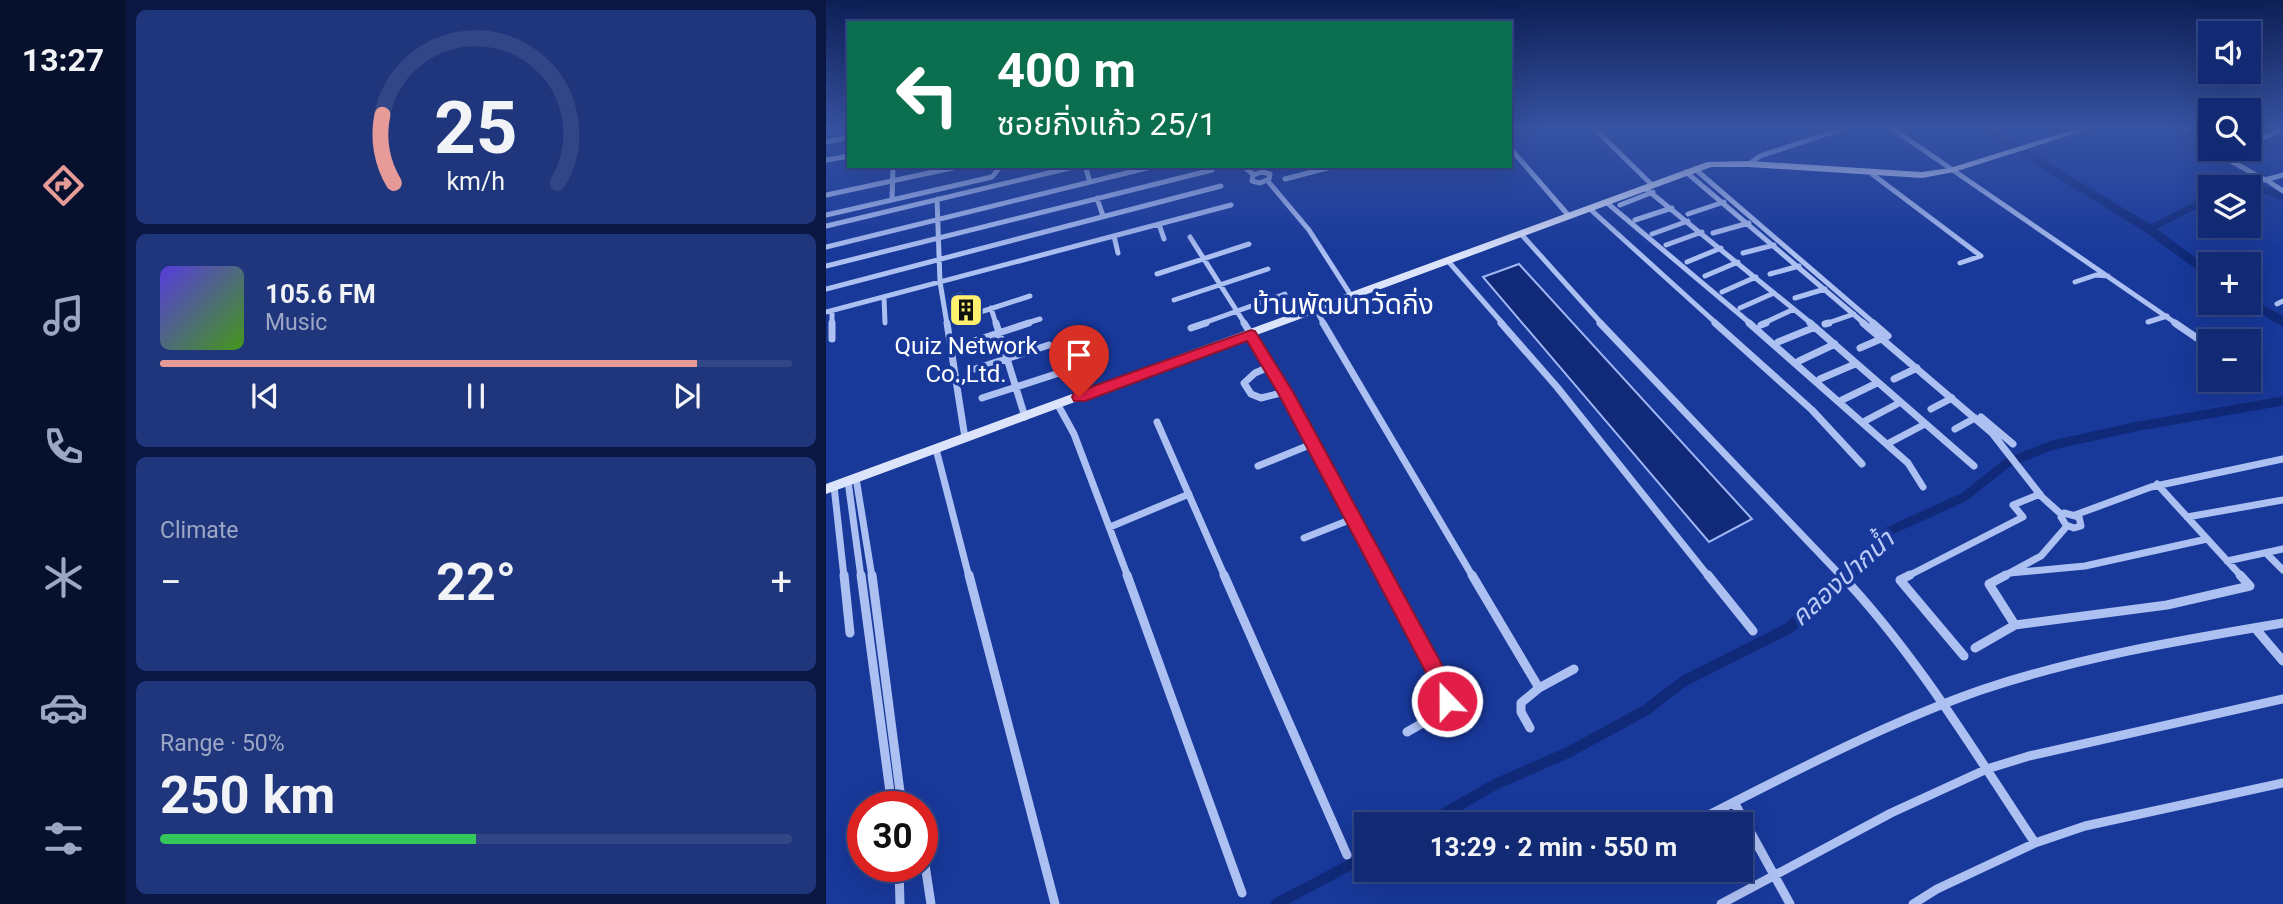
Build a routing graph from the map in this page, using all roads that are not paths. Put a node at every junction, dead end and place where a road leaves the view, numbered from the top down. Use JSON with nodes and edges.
{"nodes":[{"id":1,"x":894,"y":171,"type":"edge"},
{"id":2,"x":938,"y":171,"type":"edge"},
{"id":3,"x":997,"y":171,"type":"edge"},
{"id":4,"x":1056,"y":171,"type":"edge"},
{"id":5,"x":1087,"y":171,"type":"edge"},
{"id":6,"x":1134,"y":171,"type":"edge"},
{"id":7,"x":1207,"y":171,"type":"edge"},
{"id":8,"x":1249,"y":171,"type":"edge"},
{"id":9,"x":1262,"y":171,"type":"edge"},
{"id":10,"x":1266,"y":171,"type":"edge"},
{"id":11,"x":1314,"y":171,"type":"edge"},
{"id":12,"x":1530,"y":171,"type":"edge"},
{"id":13,"x":1634,"y":171,"type":"edge"},
{"id":14,"x":1690,"y":171,"type":"junction"},
{"id":15,"x":1837,"y":171,"type":"edge"},
{"id":16,"x":1944,"y":171,"type":"edge"},
{"id":17,"x":1953,"y":171,"type":"edge"},
{"id":18,"x":2251,"y":171,"type":"edge"},
{"id":19,"x":1872,"y":174,"type":"junction"},
{"id":20,"x":1254,"y":175,"type":"junction"},
{"id":21,"x":2283,"y":175,"type":"edge"},
{"id":22,"x":1285,"y":179,"type":"dead end"},
{"id":23,"x":1268,"y":180,"type":"junction"},
{"id":24,"x":2268,"y":180,"type":"junction"},
{"id":25,"x":893,"y":181,"type":"junction"},
{"id":26,"x":1090,"y":182,"type":"junction"},
{"id":27,"x":1221,"y":186,"type":"dead end"},
{"id":28,"x":1650,"y":188,"type":"junction"},
{"id":29,"x":2283,"y":191,"type":"edge"},
{"id":30,"x":826,"y":195,"type":"edge"},
{"id":31,"x":1097,"y":198,"type":"junction"},
{"id":32,"x":937,"y":199,"type":"junction"},
{"id":33,"x":892,"y":200,"type":"junction"},
{"id":34,"x":1606,"y":202,"type":"junction"},
{"id":35,"x":1724,"y":202,"type":"junction"},
{"id":36,"x":1231,"y":205,"type":"dead end"},
{"id":37,"x":1620,"y":205,"type":"dead end"},
{"id":38,"x":1590,"y":208,"type":"junction"},
{"id":39,"x":1672,"y":208,"type":"junction"},
{"id":40,"x":826,"y":215,"type":"edge"},
{"id":41,"x":1103,"y":216,"type":"junction"},
{"id":42,"x":1569,"y":216,"type":"junction"},
{"id":43,"x":1688,"y":218,"type":"junction"},
{"id":44,"x":939,"y":219,"type":"junction"},
{"id":45,"x":1635,"y":220,"type":"dead end"},
{"id":46,"x":1749,"y":223,"type":"junction"},
{"id":47,"x":1159,"y":224,"type":"junction"},
{"id":48,"x":826,"y":226,"type":"edge"},
{"id":49,"x":1702,"y":232,"type":"junction"},
{"id":50,"x":1713,"y":233,"type":"dead end"},
{"id":51,"x":1521,"y":234,"type":"junction"},
{"id":52,"x":1652,"y":234,"type":"dead end"},
{"id":53,"x":1114,"y":236,"type":"junction"},
{"id":54,"x":939,"y":237,"type":"junction"},
{"id":55,"x":1190,"y":237,"type":"dead end"},
{"id":56,"x":1164,"y":239,"type":"dead end"},
{"id":57,"x":1249,"y":244,"type":"dead end"},
{"id":58,"x":1774,"y":245,"type":"junction"},
{"id":59,"x":1666,"y":246,"type":"dead end"},
{"id":60,"x":826,"y":247,"type":"edge"},
{"id":61,"x":1721,"y":248,"type":"junction"},
{"id":62,"x":1118,"y":253,"type":"dead end"},
{"id":63,"x":1743,"y":253,"type":"dead end"},
{"id":64,"x":1204,"y":258,"type":"junction"},
{"id":65,"x":939,"y":259,"type":"junction"},
{"id":66,"x":1448,"y":261,"type":"junction"},
{"id":67,"x":1687,"y":262,"type":"dead end"},
{"id":68,"x":1738,"y":262,"type":"junction"},
{"id":69,"x":1960,"y":263,"type":"dead end"},
{"id":70,"x":826,"y":266,"type":"edge"},
{"id":71,"x":1799,"y":266,"type":"junction"},
{"id":72,"x":1268,"y":269,"type":"dead end"},
{"id":73,"x":1157,"y":274,"type":"dead end"},
{"id":74,"x":1770,"y":274,"type":"dead end"},
{"id":75,"x":1705,"y":276,"type":"dead end"},
{"id":76,"x":2109,"y":276,"type":"junction"},
{"id":77,"x":1756,"y":277,"type":"junction"},
{"id":78,"x":940,"y":282,"type":"junction"},
{"id":79,"x":2076,"y":282,"type":"dead end"},
{"id":80,"x":1221,"y":285,"type":"junction"},
{"id":81,"x":826,"y":289,"type":"edge"},
{"id":82,"x":1825,"y":289,"type":"junction"},
{"id":83,"x":1722,"y":292,"type":"dead end"},
{"id":84,"x":1774,"y":293,"type":"junction"},
{"id":85,"x":1285,"y":294,"type":"dead end"},
{"id":86,"x":1030,"y":296,"type":"dead end"},
{"id":87,"x":884,"y":297,"type":"junction"},
{"id":88,"x":1353,"y":297,"type":"junction"},
{"id":89,"x":1795,"y":298,"type":"dead end"},
{"id":90,"x":1174,"y":300,"type":"dead end"},
{"id":91,"x":991,"y":308,"type":"junction"},
{"id":92,"x":1740,"y":308,"type":"dead end"},
{"id":93,"x":1316,"y":310,"type":"junction"},
{"id":94,"x":1794,"y":310,"type":"junction"},
{"id":95,"x":829,"y":311,"type":"edge"},
{"id":96,"x":1238,"y":311,"type":"junction"},
{"id":97,"x":1854,"y":314,"type":"junction"},
{"id":98,"x":2167,"y":316,"type":"junction"},
{"id":99,"x":962,"y":318,"type":"dead end"},
{"id":100,"x":1040,"y":319,"type":"dead end"},
{"id":101,"x":2148,"y":322,"type":"dead end"},
{"id":102,"x":884,"y":323,"type":"dead end"},
{"id":103,"x":1760,"y":324,"type":"dead end"},
{"id":104,"x":1825,"y":324,"type":"dead end"},
{"id":105,"x":1815,"y":327,"type":"junction"},
{"id":106,"x":1191,"y":328,"type":"dead end"},
{"id":107,"x":998,"y":333,"type":"junction"},
{"id":108,"x":1251,"y":335,"type":"junction"},
{"id":109,"x":1883,"y":338,"type":"junction"},
{"id":110,"x":2198,"y":338,"type":"edge"},
{"id":111,"x":832,"y":340,"type":"dead end"},
{"id":112,"x":1778,"y":342,"type":"dead end"},
{"id":113,"x":968,"y":343,"type":"dead end"},
{"id":114,"x":1835,"y":344,"type":"junction"},
{"id":115,"x":1049,"y":345,"type":"dead end"},
{"id":116,"x":1860,"y":348,"type":"dead end"},
{"id":117,"x":1005,"y":360,"type":"junction"},
{"id":118,"x":1799,"y":361,"type":"dead end"},
{"id":119,"x":1855,"y":364,"type":"junction"},
{"id":120,"x":1271,"y":366,"type":"junction"},
{"id":121,"x":1917,"y":368,"type":"junction"},
{"id":122,"x":975,"y":369,"type":"dead end"},
{"id":123,"x":1059,"y":373,"type":"dead end"},
{"id":124,"x":1820,"y":379,"type":"dead end"},
{"id":125,"x":1894,"y":379,"type":"dead end"},
{"id":126,"x":1877,"y":383,"type":"junction"},
{"id":127,"x":1014,"y":388,"type":"junction"},
{"id":128,"x":1285,"y":392,"type":"junction"},
{"id":129,"x":982,"y":398,"type":"dead end"},
{"id":130,"x":1952,"y":398,"type":"junction"},
{"id":131,"x":1842,"y":400,"type":"dead end"},
{"id":132,"x":1899,"y":403,"type":"junction"},
{"id":133,"x":1058,"y":405,"type":"junction"},
{"id":134,"x":1931,"y":409,"type":"dead end"},
{"id":135,"x":1025,"y":417,"type":"junction"},
{"id":136,"x":1975,"y":418,"type":"junction"},
{"id":137,"x":1865,"y":421,"type":"dead end"},
{"id":138,"x":1157,"y":422,"type":"dead end"},
{"id":139,"x":1925,"y":424,"type":"junction"},
{"id":140,"x":1955,"y":429,"type":"dead end"},
{"id":141,"x":965,"y":438,"type":"junction"},
{"id":142,"x":1889,"y":443,"type":"dead end"},
{"id":143,"x":1312,"y":444,"type":"junction"},
{"id":144,"x":2013,"y":444,"type":"dead end"},
{"id":145,"x":936,"y":449,"type":"junction"},
{"id":146,"x":2283,"y":459,"type":"edge"},
{"id":147,"x":1862,"y":464,"type":"dead end"},
{"id":148,"x":1258,"y":466,"type":"dead end"},
{"id":149,"x":1974,"y":466,"type":"dead end"},
{"id":150,"x":852,"y":480,"type":"junction"},
{"id":151,"x":2157,"y":484,"type":"junction"},
{"id":152,"x":1923,"y":487,"type":"dead end"},
{"id":153,"x":830,"y":488,"type":"edge"},
{"id":154,"x":1189,"y":494,"type":"junction"},
{"id":155,"x":2041,"y":495,"type":"junction"},
{"id":156,"x":2283,"y":500,"type":"edge"},
{"id":157,"x":2062,"y":514,"type":"junction"},
{"id":158,"x":2075,"y":515,"type":"junction"},
{"id":159,"x":2187,"y":517,"type":"junction"},
{"id":160,"x":1352,"y":519,"type":"junction"},
{"id":161,"x":2067,"y":526,"type":"junction"},
{"id":162,"x":1110,"y":527,"type":"junction"},
{"id":163,"x":1304,"y":538,"type":"dead end"},
{"id":164,"x":2207,"y":540,"type":"junction"},
{"id":165,"x":2283,"y":549,"type":"edge"},
{"id":166,"x":2266,"y":553,"type":"junction"},
{"id":167,"x":2227,"y":561,"type":"junction"},
{"id":168,"x":2283,"y":570,"type":"edge"},
{"id":169,"x":2010,"y":573,"type":"junction"},
{"id":170,"x":2283,"y":623,"type":"edge"},
{"id":171,"x":2015,"y":625,"type":"junction"},
{"id":172,"x":2255,"y":628,"type":"junction"},
{"id":173,"x":1753,"y":631,"type":"dead end"},
{"id":174,"x":850,"y":633,"type":"dead end"},
{"id":175,"x":1975,"y":648,"type":"dead end"},
{"id":176,"x":1964,"y":656,"type":"dead end"},
{"id":177,"x":2283,"y":661,"type":"edge"},
{"id":178,"x":1574,"y":669,"type":"dead end"},
{"id":179,"x":1539,"y":688,"type":"junction"},
{"id":180,"x":2283,"y":699,"type":"edge"},
{"id":181,"x":1943,"y":704,"type":"junction"},
{"id":182,"x":1530,"y":728,"type":"dead end"},
{"id":183,"x":1407,"y":732,"type":"dead end"},
{"id":184,"x":1987,"y":769,"type":"junction"},
{"id":185,"x":2283,"y":783,"type":"edge"},
{"id":186,"x":890,"y":791,"type":"edge"},
{"id":187,"x":900,"y":791,"type":"edge"},
{"id":188,"x":1734,"y":802,"type":"junction"},
{"id":189,"x":1714,"y":812,"type":"edge"},
{"id":190,"x":2035,"y":843,"type":"junction"},
{"id":191,"x":1347,"y":855,"type":"dead end"},
{"id":192,"x":1776,"y":876,"type":"junction"},
{"id":193,"x":899,"y":882,"type":"edge"},
{"id":194,"x":928,"y":882,"type":"edge"},
{"id":195,"x":1242,"y":893,"type":"dead end"},
{"id":196,"x":900,"y":904,"type":"edge"},
{"id":197,"x":931,"y":904,"type":"edge"},
{"id":198,"x":1055,"y":904,"type":"edge"},
{"id":199,"x":1721,"y":904,"type":"edge"},
{"id":200,"x":1790,"y":904,"type":"edge"},
{"id":201,"x":1913,"y":904,"type":"edge"}],
"edges":[{"from":1,"to":25,"type":"street"},
{"from":2,"to":25,"type":"street"},
{"from":3,"to":33,"type":"street"},
{"from":4,"to":32,"type":"street"},
{"from":5,"to":26,"type":"street"},
{"from":6,"to":26,"type":"street"},
{"from":7,"to":31,"type":"street"},
{"from":8,"to":20,"type":"street"},
{"from":9,"to":20,"type":"street"},
{"from":10,"to":23,"type":"street"},
{"from":11,"to":22,"type":"street"},
{"from":12,"to":42,"type":"street"},
{"from":13,"to":28,"type":"street"},
{"from":14,"to":28,"type":"street"},
{"from":14,"to":35,"type":"street"},
{"from":14,"to":144,"type":"street"},
{"from":15,"to":19,"type":"street"},
{"from":16,"to":19,"type":"street"},
{"from":17,"to":76,"type":"street"},
{"from":18,"to":24,"type":"street"},
{"from":19,"to":69,"type":"street"},
{"from":20,"to":23,"type":"street"},
{"from":21,"to":24,"type":"street"},
{"from":23,"to":88,"type":"street"},
{"from":24,"to":29,"type":"street"},
{"from":25,"to":30,"type":"street"},
{"from":25,"to":33,"type":"street"},
{"from":26,"to":44,"type":"street"},
{"from":27,"to":41,"type":"street"},
{"from":28,"to":34,"type":"street"},
{"from":28,"to":37,"type":"street"},
{"from":28,"to":39,"type":"street"},
{"from":31,"to":41,"type":"street"},
{"from":31,"to":54,"type":"street"},
{"from":32,"to":44,"type":"street"},
{"from":32,"to":48,"type":"street"},
{"from":33,"to":40,"type":"street"},
{"from":34,"to":38,"type":"street"},
{"from":34,"to":152,"type":"street"},
{"from":35,"to":43,"type":"street"},
{"from":35,"to":46,"type":"street"},
{"from":36,"to":47,"type":"street"},
{"from":38,"to":42,"type":"street"},
{"from":38,"to":147,"type":"street"},
{"from":39,"to":43,"type":"street"},
{"from":39,"to":45,"type":"street"},
{"from":41,"to":65,"type":"street"},
{"from":42,"to":51,"type":"street"},
{"from":43,"to":49,"type":"street"},
{"from":43,"to":52,"type":"street"},
{"from":44,"to":54,"type":"street"},
{"from":44,"to":60,"type":"street"},
{"from":46,"to":50,"type":"street"},
{"from":46,"to":58,"type":"street"},
{"from":47,"to":53,"type":"street"},
{"from":47,"to":56,"type":"street"},
{"from":49,"to":59,"type":"street"},
{"from":49,"to":61,"type":"street"},
{"from":51,"to":66,"type":"street"},
{"from":51,"to":181,"type":"street"},
{"from":53,"to":62,"type":"street"},
{"from":53,"to":78,"type":"street"},
{"from":54,"to":65,"type":"street"},
{"from":54,"to":70,"type":"street"},
{"from":55,"to":64,"type":"street"},
{"from":57,"to":64,"type":"street"},
{"from":58,"to":63,"type":"street"},
{"from":58,"to":71,"type":"street"},
{"from":61,"to":67,"type":"street"},
{"from":61,"to":68,"type":"street"},
{"from":64,"to":73,"type":"street"},
{"from":64,"to":80,"type":"street"},
{"from":65,"to":78,"type":"street"},
{"from":65,"to":81,"type":"street"},
{"from":66,"to":88,"type":"street"},
{"from":66,"to":173,"type":"street"},
{"from":68,"to":75,"type":"street"},
{"from":68,"to":77,"type":"street"},
{"from":71,"to":74,"type":"street"},
{"from":71,"to":82,"type":"street"},
{"from":72,"to":80,"type":"street"},
{"from":76,"to":79,"type":"street"},
{"from":76,"to":98,"type":"street"},
{"from":77,"to":83,"type":"street"},
{"from":77,"to":84,"type":"street"},
{"from":78,"to":87,"type":"street"},
{"from":78,"to":141,"type":"street"},
{"from":80,"to":90,"type":"street"},
{"from":80,"to":96,"type":"street"},
{"from":82,"to":89,"type":"street"},
{"from":82,"to":97,"type":"street"},
{"from":84,"to":92,"type":"street"},
{"from":84,"to":94,"type":"street"},
{"from":85,"to":96,"type":"street"},
{"from":86,"to":91,"type":"street"},
{"from":87,"to":95,"type":"street"},
{"from":87,"to":102,"type":"street"},
{"from":88,"to":93,"type":"street"},
{"from":91,"to":99,"type":"street"},
{"from":91,"to":107,"type":"street"},
{"from":93,"to":108,"type":"street"},
{"from":93,"to":179,"type":"street"},
{"from":94,"to":103,"type":"street"},
{"from":94,"to":105,"type":"street"},
{"from":95,"to":111,"type":"street"},
{"from":96,"to":106,"type":"street"},
{"from":96,"to":108,"type":"street"},
{"from":97,"to":104,"type":"street"},
{"from":97,"to":109,"type":"street"},
{"from":98,"to":101,"type":"street"},
{"from":98,"to":110,"type":"street"},
{"from":100,"to":107,"type":"street"},
{"from":105,"to":112,"type":"street"},
{"from":105,"to":114,"type":"street"},
{"from":107,"to":113,"type":"street"},
{"from":107,"to":117,"type":"street"},
{"from":108,"to":120,"type":"street"},
{"from":108,"to":133,"type":"street"},
{"from":109,"to":116,"type":"street"},
{"from":109,"to":121,"type":"street"},
{"from":114,"to":118,"type":"street"},
{"from":114,"to":119,"type":"street"},
{"from":115,"to":117,"type":"street"},
{"from":117,"to":122,"type":"street"},
{"from":117,"to":127,"type":"street"},
{"from":119,"to":124,"type":"street"},
{"from":119,"to":126,"type":"street"},
{"from":120,"to":128,"type":"street"},
{"from":120,"to":128,"type":"street"},
{"from":121,"to":125,"type":"street"},
{"from":121,"to":130,"type":"street"},
{"from":123,"to":127,"type":"street"},
{"from":126,"to":131,"type":"street"},
{"from":126,"to":132,"type":"street"},
{"from":127,"to":129,"type":"street"},
{"from":127,"to":135,"type":"street"},
{"from":128,"to":143,"type":"street"},
{"from":130,"to":134,"type":"street"},
{"from":130,"to":136,"type":"street"},
{"from":132,"to":137,"type":"street"},
{"from":132,"to":139,"type":"street"},
{"from":133,"to":135,"type":"street"},
{"from":133,"to":162,"type":"street"},
{"from":135,"to":141,"type":"street"},
{"from":136,"to":140,"type":"street"},
{"from":136,"to":155,"type":"street"},
{"from":138,"to":154,"type":"street"},
{"from":139,"to":142,"type":"street"},
{"from":139,"to":149,"type":"street"},
{"from":141,"to":145,"type":"street"},
{"from":143,"to":148,"type":"street"},
{"from":143,"to":160,"type":"street"},
{"from":145,"to":150,"type":"street"},
{"from":145,"to":198,"type":"street"},
{"from":146,"to":151,"type":"street"},
{"from":150,"to":153,"type":"street"},
{"from":150,"to":186,"type":"street"},
{"from":150,"to":187,"type":"street"},
{"from":151,"to":158,"type":"street"},
{"from":151,"to":159,"type":"street"},
{"from":153,"to":174,"type":"street"},
{"from":154,"to":162,"type":"street"},
{"from":154,"to":191,"type":"street"},
{"from":155,"to":157,"type":"street"},
{"from":155,"to":176,"type":"street"},
{"from":156,"to":159,"type":"street"},
{"from":157,"to":158,"type":"street"},
{"from":157,"to":161,"type":"street"},
{"from":158,"to":161,"type":"street"},
{"from":159,"to":164,"type":"street"},
{"from":160,"to":163,"type":"street"},
{"from":160,"to":183,"type":"street"},
{"from":161,"to":169,"type":"street"},
{"from":162,"to":195,"type":"street"},
{"from":164,"to":167,"type":"street"},
{"from":164,"to":169,"type":"street"},
{"from":165,"to":166,"type":"street"},
{"from":166,"to":167,"type":"street"},
{"from":166,"to":168,"type":"street"},
{"from":167,"to":171,"type":"street"},
{"from":169,"to":171,"type":"street"},
{"from":170,"to":172,"type":"street"},
{"from":171,"to":175,"type":"street"},
{"from":172,"to":177,"type":"street"},
{"from":172,"to":181,"type":"street"},
{"from":178,"to":179,"type":"street"},
{"from":179,"to":182,"type":"street"},
{"from":180,"to":184,"type":"street"},
{"from":181,"to":184,"type":"street"},
{"from":181,"to":188,"type":"street"},
{"from":184,"to":190,"type":"street"},
{"from":184,"to":192,"type":"street"},
{"from":185,"to":190,"type":"street"},
{"from":188,"to":189,"type":"street"},
{"from":188,"to":192,"type":"street"},
{"from":190,"to":201,"type":"street"},
{"from":192,"to":199,"type":"street"},
{"from":192,"to":200,"type":"street"},
{"from":193,"to":196,"type":"street"},
{"from":194,"to":197,"type":"street"}]}
